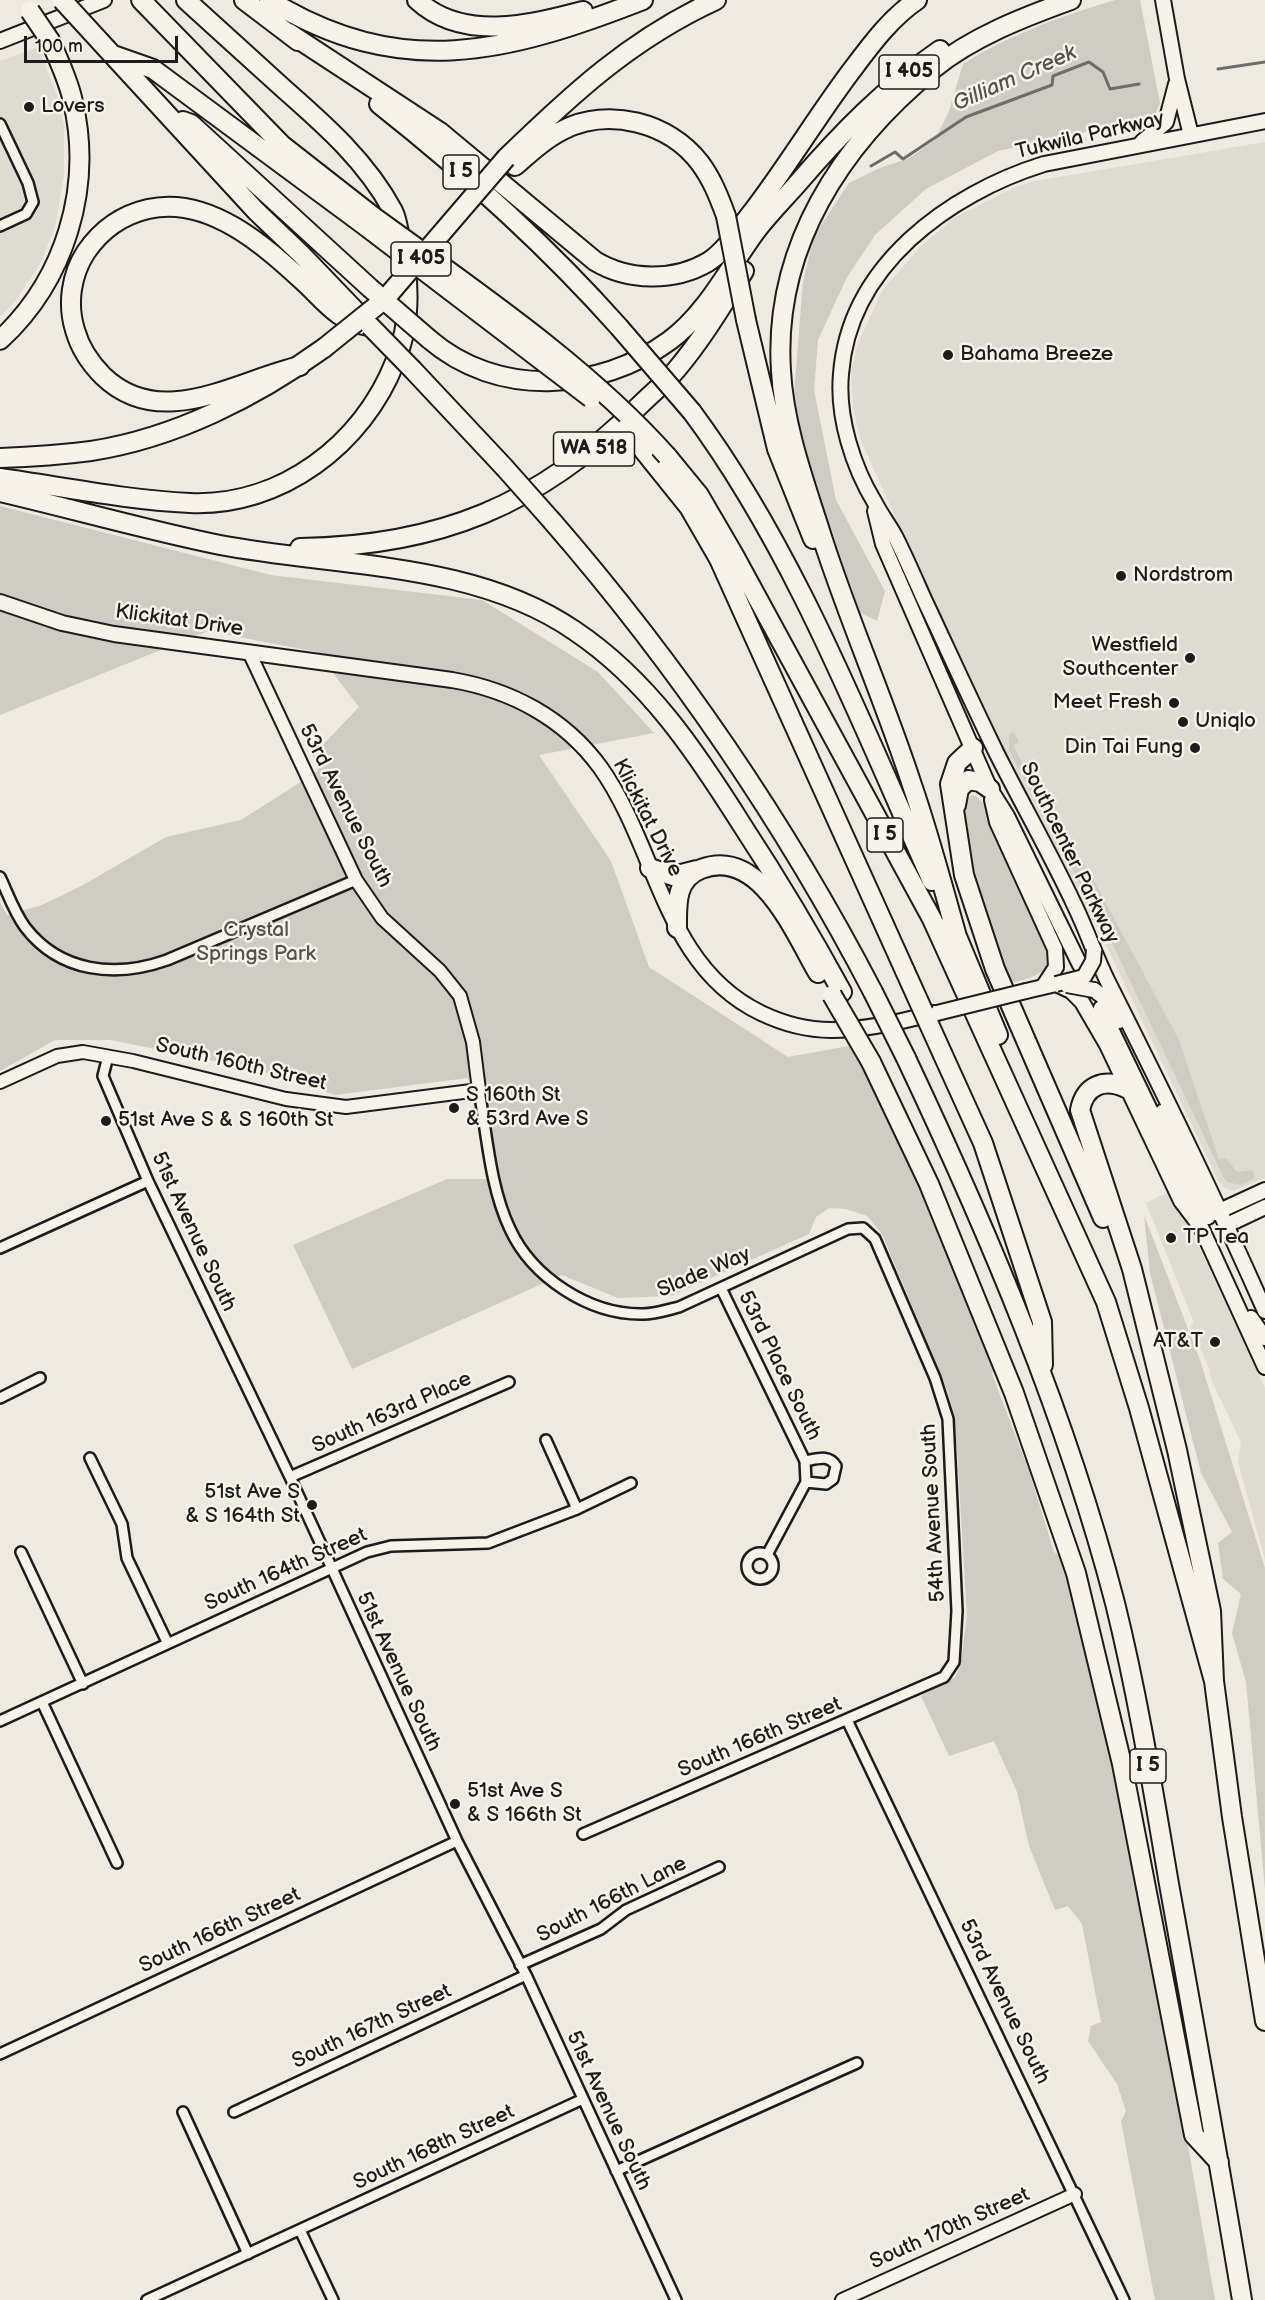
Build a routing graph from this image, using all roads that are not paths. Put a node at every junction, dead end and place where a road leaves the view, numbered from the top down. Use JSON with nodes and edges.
{"nodes":[{"id":1,"x":62,"y":0,"type":"edge"},
{"id":2,"x":104,"y":0,"type":"edge"},
{"id":3,"x":141,"y":0,"type":"edge"},
{"id":4,"x":186,"y":0,"type":"edge"},
{"id":5,"x":244,"y":0,"type":"edge"},
{"id":6,"x":269,"y":0,"type":"edge"},
{"id":7,"x":417,"y":0,"type":"edge"},
{"id":8,"x":625,"y":0,"type":"edge"},
{"id":9,"x":643,"y":0,"type":"edge"},
{"id":10,"x":716,"y":0,"type":"edge"},
{"id":11,"x":917,"y":0,"type":"edge"},
{"id":12,"x":1038,"y":0,"type":"edge"},
{"id":13,"x":1071,"y":0,"type":"edge"},
{"id":14,"x":1164,"y":0,"type":"edge"},
{"id":15,"x":26,"y":5,"type":"edge"},
{"id":16,"x":289,"y":33,"type":"junction"},
{"id":17,"x":0,"y":41,"type":"edge"},
{"id":18,"x":109,"y":52,"type":"junction"},
{"id":19,"x":1177,"y":79,"type":"junction"},
{"id":20,"x":165,"y":113,"type":"junction"},
{"id":21,"x":1265,"y":121,"type":"edge"},
{"id":22,"x":0,"y":124,"type":"edge"},
{"id":23,"x":1191,"y":135,"type":"junction"},
{"id":24,"x":1137,"y":146,"type":"junction"},
{"id":25,"x":511,"y":162,"type":"junction"},
{"id":26,"x":804,"y":175,"type":"junction"},
{"id":27,"x":371,"y":223,"type":"junction"},
{"id":28,"x":0,"y":226,"type":"edge"},
{"id":29,"x":348,"y":313,"type":"junction"},
{"id":30,"x":849,"y":332,"type":"joint"},
{"id":31,"x":0,"y":340,"type":"edge"},
{"id":32,"x":300,"y":366,"type":"junction"},
{"id":33,"x":0,"y":458,"type":"edge"},
{"id":34,"x":0,"y":478,"type":"edge"},
{"id":35,"x":0,"y":492,"type":"edge"},
{"id":36,"x":873,"y":501,"type":"junction"},
{"id":37,"x":219,"y":544,"type":"junction"},
{"id":38,"x":0,"y":602,"type":"edge"},
{"id":39,"x":249,"y":652,"type":"junction"},
{"id":40,"x":892,"y":732,"type":"junction"},
{"id":41,"x":973,"y":748,"type":"junction"},
{"id":42,"x":990,"y":789,"type":"junction"},
{"id":43,"x":955,"y":813,"type":"junction"},
{"id":44,"x":650,"y":868,"type":"junction"},
{"id":45,"x":702,"y":868,"type":"junction"},
{"id":46,"x":0,"y":877,"type":"edge"},
{"id":47,"x":356,"y":880,"type":"junction"},
{"id":48,"x":677,"y":928,"type":"junction"},
{"id":49,"x":956,"y":933,"type":"junction"},
{"id":50,"x":1094,"y":950,"type":"junction"},
{"id":51,"x":1080,"y":965,"type":"dead end"},
{"id":52,"x":1049,"y":986,"type":"junction"},
{"id":53,"x":1094,"y":990,"type":"junction"},
{"id":54,"x":836,"y":994,"type":"junction"},
{"id":55,"x":1116,"y":995,"type":"junction"},
{"id":56,"x":1101,"y":1008,"type":"dead end"},
{"id":57,"x":108,"y":1056,"type":"junction"},
{"id":58,"x":0,"y":1082,"type":"edge"},
{"id":59,"x":1126,"y":1088,"type":"junction"},
{"id":60,"x":479,"y":1090,"type":"junction"},
{"id":61,"x":148,"y":1181,"type":"junction"},
{"id":62,"x":1265,"y":1190,"type":"edge"},
{"id":63,"x":1265,"y":1207,"type":"edge"},
{"id":64,"x":1208,"y":1216,"type":"junction"},
{"id":65,"x":1227,"y":1225,"type":"junction"},
{"id":66,"x":863,"y":1228,"type":"joint"},
{"id":67,"x":1074,"y":1230,"type":"junction"},
{"id":68,"x":0,"y":1248,"type":"edge"},
{"id":69,"x":721,"y":1288,"type":"junction"},
{"id":70,"x":1265,"y":1311,"type":"edge"},
{"id":71,"x":1240,"y":1315,"type":"junction"},
{"id":72,"x":1146,"y":1329,"type":"junction"},
{"id":73,"x":1265,"y":1338,"type":"edge"},
{"id":74,"x":1265,"y":1367,"type":"edge"},
{"id":75,"x":40,"y":1378,"type":"dead end"},
{"id":76,"x":1044,"y":1378,"type":"junction"},
{"id":77,"x":509,"y":1382,"type":"dead end"},
{"id":78,"x":0,"y":1398,"type":"edge"},
{"id":79,"x":546,"y":1440,"type":"dead end"},
{"id":80,"x":90,"y":1458,"type":"dead end"},
{"id":81,"x":805,"y":1461,"type":"junction"},
{"id":82,"x":290,"y":1477,"type":"junction"},
{"id":83,"x":806,"y":1482,"type":"junction"},
{"id":84,"x":631,"y":1483,"type":"dead end"},
{"id":85,"x":576,"y":1509,"type":"junction"},
{"id":86,"x":21,"y":1552,"type":"dead end"},
{"id":87,"x":767,"y":1555,"type":"dead end"},
{"id":88,"x":329,"y":1568,"type":"junction"},
{"id":89,"x":167,"y":1642,"type":"junction"},
{"id":90,"x":949,"y":1671,"type":"joint"},
{"id":91,"x":1214,"y":1681,"type":"junction"},
{"id":92,"x":83,"y":1684,"type":"junction"},
{"id":93,"x":42,"y":1702,"type":"junction"},
{"id":94,"x":848,"y":1720,"type":"junction"},
{"id":95,"x":0,"y":1721,"type":"edge"},
{"id":96,"x":583,"y":1834,"type":"dead end"},
{"id":97,"x":457,"y":1841,"type":"junction"},
{"id":98,"x":117,"y":1863,"type":"dead end"},
{"id":99,"x":719,"y":1867,"type":"dead end"},
{"id":100,"x":520,"y":1965,"type":"junction"},
{"id":101,"x":526,"y":1975,"type":"junction"},
{"id":102,"x":1265,"y":2021,"type":"edge"},
{"id":103,"x":0,"y":2054,"type":"edge"},
{"id":104,"x":857,"y":2063,"type":"dead end"},
{"id":105,"x":583,"y":2099,"type":"junction"},
{"id":106,"x":183,"y":2112,"type":"dead end"},
{"id":107,"x":234,"y":2112,"type":"dead end"},
{"id":108,"x":1219,"y":2162,"type":"junction"},
{"id":109,"x":616,"y":2171,"type":"junction"},
{"id":110,"x":1075,"y":2194,"type":"junction"},
{"id":111,"x":300,"y":2230,"type":"junction"},
{"id":112,"x":248,"y":2254,"type":"junction"},
{"id":113,"x":147,"y":2300,"type":"edge"},
{"id":114,"x":333,"y":2300,"type":"edge"},
{"id":115,"x":676,"y":2300,"type":"edge"},
{"id":116,"x":842,"y":2300,"type":"edge"},
{"id":117,"x":1124,"y":2300,"type":"edge"},
{"id":118,"x":1242,"y":2300,"type":"edge"}],
"edges":[{"from":1,"to":18,"type":"highway","number":"I 5","bridge":true},
{"from":2,"to":17,"type":"main road"},
{"from":3,"to":27,"type":"highway","number":"I 5"},
{"from":4,"to":34,"type":"highway"},
{"from":5,"to":16,"type":"highway","number":"I 5"},
{"from":6,"to":9,"type":"highway"},
{"from":7,"to":8,"type":"highway"},
{"from":10,"to":25,"type":"highway","number":"I 405"},
{"from":11,"to":16,"type":"highway"},
{"from":12,"to":26,"type":"highway","number":"I 405"},
{"from":13,"to":40,"type":"highway"},
{"from":14,"to":19,"type":"main road"},
{"from":15,"to":31,"type":"highway","bridge":true},
{"from":16,"to":49,"type":"highway","number":"I 5","bridge":true},
{"from":18,"to":20,"type":"highway","number":"I 5"},
{"from":18,"to":27,"type":"highway","number":"I 5"},
{"from":19,"to":23,"type":"main road"},
{"from":19,"to":24,"type":"main road"},
{"from":20,"to":26,"type":"highway","bridge":true},
{"from":20,"to":29,"type":"highway","number":"I 5"},
{"from":21,"to":23,"type":"main road","name":"Tukwila Parkway"},
{"from":22,"to":28,"type":"street"},
{"from":23,"to":24,"type":"main road","name":"Tukwila Parkway"},
{"from":24,"to":30,"type":"main road","name":"Tukwila Parkway"},
{"from":25,"to":32,"type":"highway","number":"I 405","bridge":true},
{"from":25,"to":40,"type":"highway","bridge":true},
{"from":26,"to":37,"type":"highway","number":"WA 518"},
{"from":27,"to":67,"type":"highway","number":"I 5","bridge":true},
{"from":27,"to":76,"type":"highway","number":"I 5","bridge":true},
{"from":29,"to":32,"type":"highway"},
{"from":29,"to":76,"type":"highway","number":"I 5","bridge":true},
{"from":30,"to":36,"type":"main road","name":"Southcenter Parkway"},
{"from":32,"to":33,"type":"highway"},
{"from":35,"to":37,"type":"highway","number":"WA 518"},
{"from":36,"to":41,"type":"main road","name":"Southcenter Parkway"},
{"from":36,"to":50,"type":"main road","name":"Southcenter Parkway"},
{"from":37,"to":54,"type":"highway"},
{"from":38,"to":39,"type":"main road","name":"Klickitat Drive"},
{"from":39,"to":44,"type":"main road","name":"Klickitat Drive"},
{"from":39,"to":47,"type":"street","name":"53rd Avenue South"},
{"from":40,"to":49,"type":"highway"},
{"from":41,"to":42,"type":"main road","name":"Southcenter Parkway"},
{"from":41,"to":43,"type":"highway"},
{"from":42,"to":43,"type":"highway"},
{"from":42,"to":51,"type":"main road","name":"Southcenter Parkway"},
{"from":42,"to":52,"type":"main road"},
{"from":43,"to":72,"type":"highway"},
{"from":44,"to":45,"type":"highway"},
{"from":44,"to":48,"type":"main road","name":"Klickitat Drive"},
{"from":45,"to":48,"type":"highway"},
{"from":45,"to":54,"type":"highway"},
{"from":46,"to":47,"type":"street"},
{"from":47,"to":60,"type":"street","name":"53rd Avenue South"},
{"from":48,"to":52,"type":"main road","name":"Klickitat Drive","bridge":true},
{"from":49,"to":67,"type":"highway","number":"I 5"},
{"from":50,"to":52,"type":"main road","name":"Klickitat Drive","bridge":true},
{"from":50,"to":55,"type":"main road","name":"Southcenter Parkway"},
{"from":52,"to":53,"type":"main road","bridge":true},
{"from":52,"to":59,"type":"main road"},
{"from":53,"to":55,"type":"main road"},
{"from":53,"to":64,"type":"main road"},
{"from":54,"to":108,"type":"highway","bridge":true},
{"from":55,"to":64,"type":"main road","name":"Southcenter Parkway"},
{"from":56,"to":64,"type":"main road","name":"Southcenter Parkway"},
{"from":57,"to":58,"type":"street","name":"South 160th Street"},
{"from":57,"to":60,"type":"street","name":"South 160th Street"},
{"from":57,"to":61,"type":"street","name":"51st Avenue South"},
{"from":59,"to":64,"type":"main road"},
{"from":59,"to":72,"type":"highway"},
{"from":60,"to":69,"type":"street","name":"Slade Way"},
{"from":61,"to":68,"type":"street"},
{"from":61,"to":82,"type":"street","name":"51st Avenue South"},
{"from":62,"to":64,"type":"main road"},
{"from":63,"to":65,"type":"main road"},
{"from":64,"to":65,"type":"main road","name":"Southcenter Parkway"},
{"from":64,"to":71,"type":"main road","name":"Southcenter Parkway"},
{"from":65,"to":70,"type":"main road","name":"Southcenter Parkway"},
{"from":66,"to":69,"type":"street","name":"Slade Way"},
{"from":66,"to":90,"type":"street","name":"54th Avenue South"},
{"from":67,"to":91,"type":"highway","number":"I 5"},
{"from":69,"to":81,"type":"street","name":"53rd Place South"},
{"from":71,"to":73,"type":"main road"},
{"from":71,"to":74,"type":"main road","name":"Southcenter Parkway"},
{"from":72,"to":91,"type":"highway"},
{"from":75,"to":78,"type":"street"},
{"from":76,"to":108,"type":"highway","number":"I 5"},
{"from":77,"to":82,"type":"street","name":"South 163rd Place"},
{"from":79,"to":85,"type":"street"},
{"from":80,"to":89,"type":"street"},
{"from":81,"to":83,"type":"street","name":"53rd Place South"},
{"from":81,"to":83,"type":"street","name":"53rd Place South"},
{"from":82,"to":88,"type":"street","name":"51st Avenue South"},
{"from":83,"to":87,"type":"street"},
{"from":84,"to":85,"type":"street","name":"South 164th Street"},
{"from":85,"to":88,"type":"street","name":"South 164th Street"},
{"from":86,"to":92,"type":"street"},
{"from":88,"to":89,"type":"street","name":"South 164th Street"},
{"from":88,"to":97,"type":"street","name":"51st Avenue South"},
{"from":89,"to":92,"type":"street","name":"South 164th Street"},
{"from":90,"to":94,"type":"street","name":"South 166th Street"},
{"from":91,"to":102,"type":"highway","number":"I 5"},
{"from":92,"to":93,"type":"street","name":"South 164th Street"},
{"from":93,"to":95,"type":"street","name":"South 164th Street"},
{"from":93,"to":98,"type":"street"},
{"from":94,"to":96,"type":"street","name":"South 166th Street"},
{"from":94,"to":110,"type":"street","name":"53rd Avenue South"},
{"from":97,"to":100,"type":"street","name":"51st Avenue South"},
{"from":97,"to":103,"type":"street","name":"South 166th Street"},
{"from":99,"to":100,"type":"street","name":"South 166th Lane"},
{"from":100,"to":101,"type":"street","name":"51st Avenue South"},
{"from":101,"to":105,"type":"street","name":"51st Avenue South"},
{"from":101,"to":107,"type":"street","name":"South 167th Street"},
{"from":104,"to":109,"type":"street"},
{"from":105,"to":109,"type":"street","name":"51st Avenue South"},
{"from":105,"to":111,"type":"street","name":"South 168th Street"},
{"from":106,"to":112,"type":"street"},
{"from":108,"to":118,"type":"highway","number":"I 5"},
{"from":109,"to":115,"type":"street","name":"51st Avenue South"},
{"from":110,"to":116,"type":"street","name":"South 170th Street"},
{"from":110,"to":117,"type":"street","name":"53rd Avenue South"},
{"from":111,"to":112,"type":"street","name":"South 168th Street"},
{"from":111,"to":114,"type":"street"},
{"from":112,"to":113,"type":"street","name":"South 168th Street"}]}
